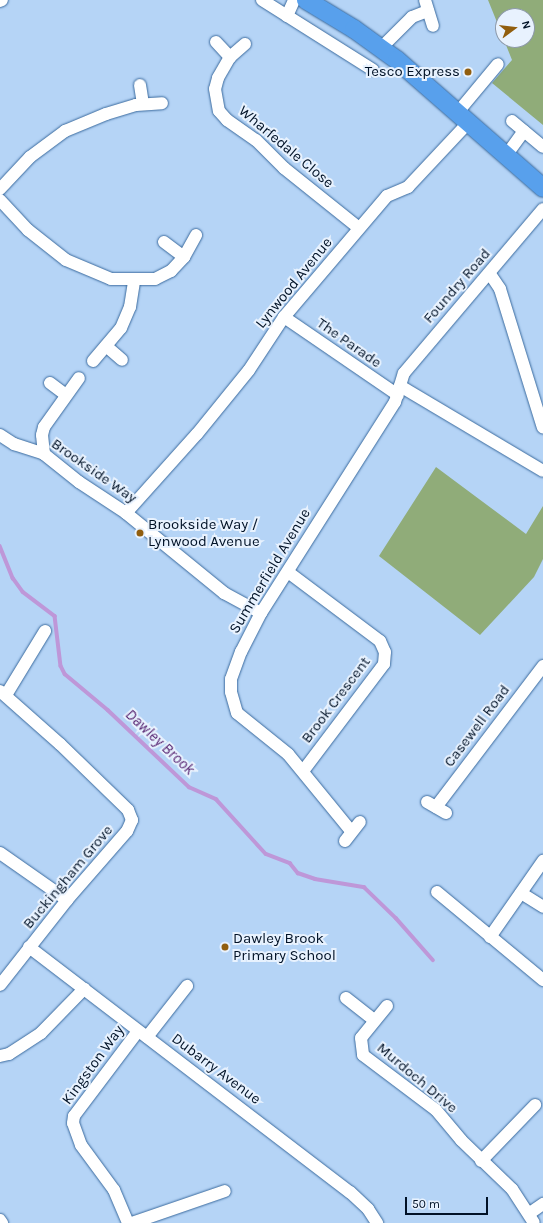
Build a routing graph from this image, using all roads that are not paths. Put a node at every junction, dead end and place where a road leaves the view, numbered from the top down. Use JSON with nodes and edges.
{"nodes":[{"id":1,"x":262,"y":0,"type":"edge"},
{"id":2,"x":294,"y":0,"type":"edge"},
{"id":3,"x":306,"y":0,"type":"edge"},
{"id":4,"x":427,"y":6,"type":"edge"},
{"id":5,"x":287,"y":16,"type":"junction"},
{"id":6,"x":433,"y":26,"type":"dead end"},
{"id":7,"x":216,"y":42,"type":"dead end"},
{"id":8,"x":245,"y":44,"type":"dead end"},
{"id":9,"x":381,"y":48,"type":"junction"},
{"id":10,"x":230,"y":57,"type":"junction"},
{"id":11,"x":498,"y":64,"type":"dead end"},
{"id":12,"x":372,"y":70,"type":"dead end"},
{"id":13,"x":140,"y":85,"type":"dead end"},
{"id":14,"x":162,"y":103,"type":"dead end"},
{"id":15,"x":143,"y":104,"type":"junction"},
{"id":16,"x":463,"y":118,"type":"junction"},
{"id":17,"x":512,"y":121,"type":"dead end"},
{"id":18,"x":524,"y":131,"type":"junction"},
{"id":19,"x":543,"y":147,"type":"edge"},
{"id":20,"x":505,"y":157,"type":"junction"},
{"id":21,"x":543,"y":188,"type":"edge"},
{"id":22,"x":0,"y":189,"type":"edge"},
{"id":23,"x":0,"y":200,"type":"edge"},
{"id":24,"x":543,"y":209,"type":"edge"},
{"id":25,"x":359,"y":228,"type":"junction"},
{"id":26,"x":196,"y":235,"type":"dead end"},
{"id":27,"x":164,"y":242,"type":"dead end"},
{"id":28,"x":184,"y":257,"type":"junction"},
{"id":29,"x":490,"y":274,"type":"junction"},
{"id":30,"x":134,"y":281,"type":"junction"},
{"id":31,"x":284,"y":317,"type":"junction"},
{"id":32,"x":106,"y":346,"type":"junction"},
{"id":33,"x":122,"y":360,"type":"dead end"},
{"id":34,"x":93,"y":362,"type":"dead end"},
{"id":35,"x":79,"y":378,"type":"dead end"},
{"id":36,"x":50,"y":383,"type":"dead end"},
{"id":37,"x":399,"y":390,"type":"junction"},
{"id":38,"x":66,"y":395,"type":"junction"},
{"id":39,"x":543,"y":428,"type":"edge"},
{"id":40,"x":0,"y":435,"type":"edge"},
{"id":41,"x":44,"y":454,"type":"junction"},
{"id":42,"x":543,"y":471,"type":"edge"},
{"id":43,"x":126,"y":513,"type":"junction"},
{"id":44,"x":288,"y":572,"type":"junction"},
{"id":45,"x":261,"y":613,"type":"junction"},
{"id":46,"x":45,"y":632,"type":"dead end"},
{"id":47,"x":543,"y":666,"type":"edge"},
{"id":48,"x":3,"y":693,"type":"edge"},
{"id":49,"x":302,"y":771,"type":"junction"},
{"id":50,"x":437,"y":807,"type":"dead end"},
{"id":51,"x":360,"y":822,"type":"dead end"},
{"id":52,"x":0,"y":853,"type":"edge"},
{"id":53,"x":543,"y":861,"type":"edge"},
{"id":54,"x":437,"y":892,"type":"dead end"},
{"id":55,"x":521,"y":893,"type":"junction"},
{"id":56,"x":67,"y":900,"type":"junction"},
{"id":57,"x":543,"y":907,"type":"edge"},
{"id":58,"x":490,"y":937,"type":"junction"},
{"id":59,"x":29,"y":947,"type":"junction"},
{"id":60,"x":543,"y":980,"type":"edge"},
{"id":61,"x":0,"y":985,"type":"edge"},
{"id":62,"x":187,"y":986,"type":"dead end"},
{"id":63,"x":84,"y":989,"type":"junction"},
{"id":64,"x":346,"y":998,"type":"dead end"},
{"id":65,"x":388,"y":1006,"type":"dead end"},
{"id":66,"x":374,"y":1020,"type":"junction"},
{"id":67,"x":143,"y":1034,"type":"junction"},
{"id":68,"x":0,"y":1056,"type":"edge"},
{"id":69,"x":535,"y":1105,"type":"dead end"},
{"id":70,"x":481,"y":1160,"type":"junction"},
{"id":71,"x":225,"y":1191,"type":"dead end"},
{"id":72,"x":543,"y":1204,"type":"edge"},
{"id":73,"x":532,"y":1218,"type":"edge"},
{"id":74,"x":0,"y":1220,"type":"edge"},
{"id":75,"x":2,"y":1223,"type":"edge"},
{"id":76,"x":128,"y":1223,"type":"edge"},
{"id":77,"x":132,"y":1223,"type":"edge"},
{"id":78,"x":377,"y":1223,"type":"edge"}],
"edges":[{"from":1,"to":5,"type":"street"},
{"from":2,"to":5,"type":"street"},
{"from":3,"to":9,"type":"highway"},
{"from":4,"to":6,"type":"street"},
{"from":4,"to":9,"type":"street"},
{"from":5,"to":12,"type":"street"},
{"from":7,"to":10,"type":"street"},
{"from":8,"to":10,"type":"street","name":"Wharfedale Close"},
{"from":9,"to":16,"type":"highway"},
{"from":10,"to":25,"type":"street","name":"Wharfedale Close"},
{"from":11,"to":16,"type":"street","name":"Lynwood Avenue"},
{"from":13,"to":15,"type":"street"},
{"from":14,"to":15,"type":"street"},
{"from":15,"to":22,"type":"street"},
{"from":16,"to":20,"type":"highway"},
{"from":16,"to":25,"type":"street","name":"Lynwood Avenue"},
{"from":17,"to":18,"type":"street"},
{"from":18,"to":19,"type":"street"},
{"from":18,"to":20,"type":"street"},
{"from":20,"to":21,"type":"highway"},
{"from":23,"to":30,"type":"street"},
{"from":24,"to":29,"type":"street","name":"Foundry Road"},
{"from":25,"to":31,"type":"street","name":"Lynwood Avenue"},
{"from":26,"to":28,"type":"street"},
{"from":27,"to":28,"type":"street"},
{"from":28,"to":30,"type":"street"},
{"from":29,"to":37,"type":"street","name":"Foundry Road"},
{"from":29,"to":39,"type":"street"},
{"from":30,"to":32,"type":"street"},
{"from":31,"to":37,"type":"street","name":"The Parade"},
{"from":31,"to":43,"type":"street","name":"Lynwood Avenue"},
{"from":32,"to":33,"type":"street"},
{"from":32,"to":34,"type":"street"},
{"from":35,"to":38,"type":"street"},
{"from":36,"to":38,"type":"street"},
{"from":37,"to":42,"type":"street"},
{"from":37,"to":44,"type":"street","name":"Summerfield Avenue"},
{"from":38,"to":41,"type":"street"},
{"from":40,"to":41,"type":"street","name":"Brookside Way"},
{"from":41,"to":43,"type":"street","name":"Brookside Way"},
{"from":43,"to":45,"type":"street","name":"Brookside Way"},
{"from":44,"to":45,"type":"street","name":"Summerfield Avenue"},
{"from":44,"to":49,"type":"street","name":"Brook Crescent"},
{"from":45,"to":49,"type":"street","name":"Summerfield Avenue"},
{"from":46,"to":48,"type":"street"},
{"from":47,"to":50,"type":"street","name":"Casewell Road"},
{"from":48,"to":56,"type":"street","name":"Buckingham Grove"},
{"from":49,"to":51,"type":"street","name":"Summerfield Avenue"},
{"from":52,"to":56,"type":"street"},
{"from":53,"to":55,"type":"street"},
{"from":54,"to":58,"type":"street"},
{"from":55,"to":57,"type":"street"},
{"from":55,"to":58,"type":"street"},
{"from":56,"to":59,"type":"street","name":"Buckingham Grove"},
{"from":58,"to":60,"type":"street"},
{"from":59,"to":61,"type":"street","name":"Buckingham Grove"},
{"from":59,"to":63,"type":"street","name":"Dubarry Avenue"},
{"from":62,"to":67,"type":"street","name":"Kingston Way"},
{"from":63,"to":67,"type":"street","name":"Dubarry Avenue"},
{"from":63,"to":68,"type":"street"},
{"from":64,"to":66,"type":"street"},
{"from":65,"to":66,"type":"street","name":"Murdoch Drive"},
{"from":66,"to":70,"type":"street","name":"Murdoch Drive"},
{"from":67,"to":76,"type":"street","name":"Kingston Way"},
{"from":67,"to":78,"type":"street","name":"Dubarry Avenue"},
{"from":69,"to":70,"type":"street"},
{"from":70,"to":73,"type":"street","name":"Murdoch Drive"},
{"from":71,"to":77,"type":"street"},
{"from":72,"to":73,"type":"street"},
{"from":74,"to":75,"type":"street"}]}
